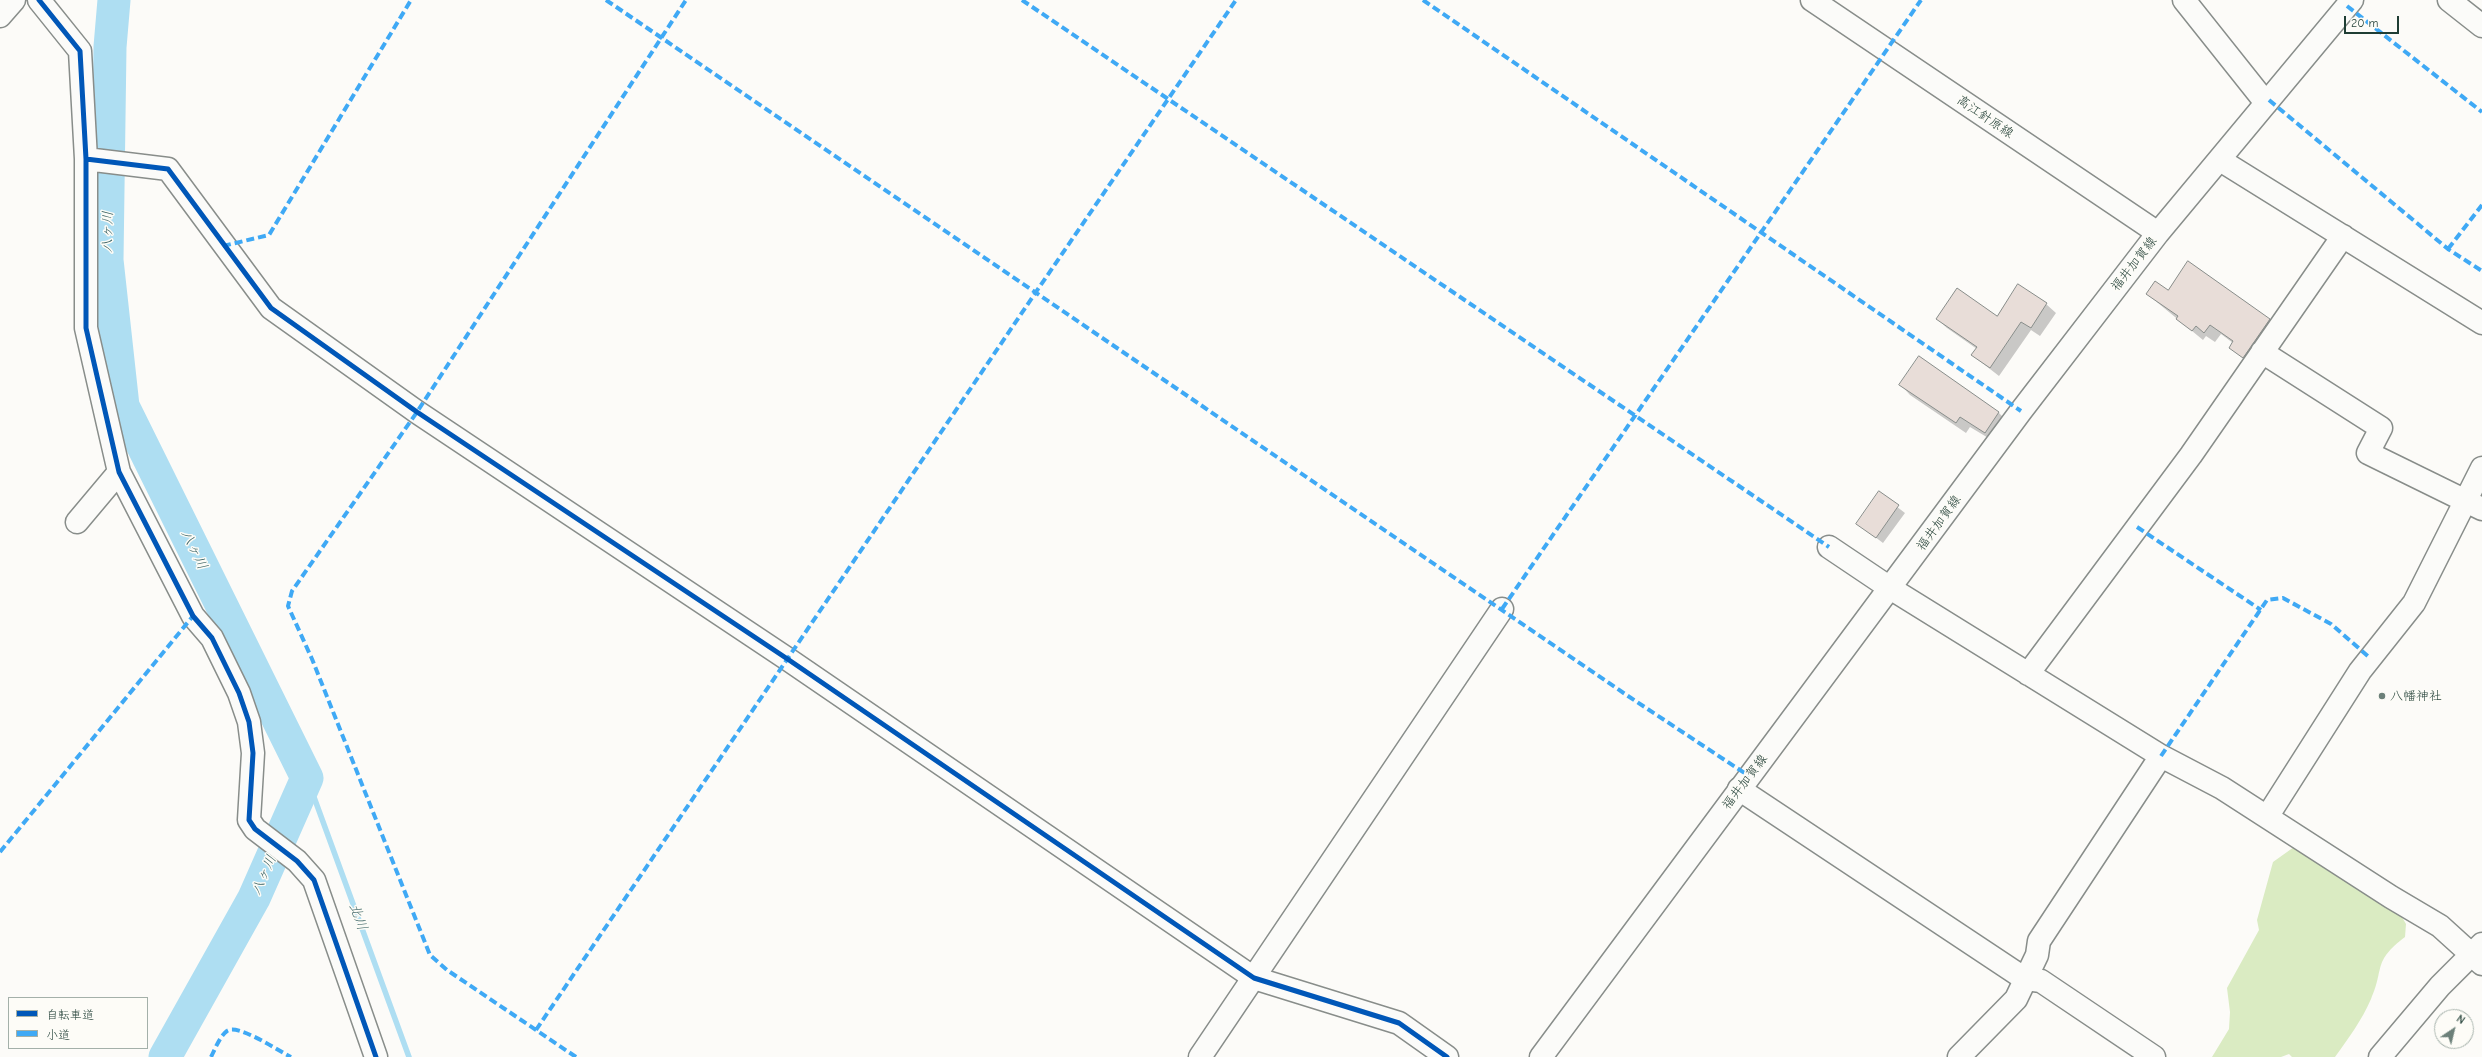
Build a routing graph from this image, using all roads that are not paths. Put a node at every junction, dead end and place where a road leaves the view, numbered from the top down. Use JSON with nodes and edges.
{"nodes":[{"id":1,"x":14,"y":0,"type":"edge"},
{"id":2,"x":39,"y":0,"type":"edge"},
{"id":3,"x":1812,"y":0,"type":"edge"},
{"id":4,"x":2184,"y":0,"type":"edge"},
{"id":5,"x":2352,"y":0,"type":"edge"},
{"id":6,"x":2449,"y":0,"type":"edge"},
{"id":7,"x":0,"y":16,"type":"edge"},
{"id":8,"x":2482,"y":26,"type":"edge"},
{"id":9,"x":2266,"y":103,"type":"junction"},
{"id":10,"x":91,"y":159,"type":"junction"},
{"id":11,"x":2220,"y":160,"type":"junction"},
{"id":12,"x":2158,"y":233,"type":"junction"},
{"id":13,"x":2343,"y":236,"type":"junction"},
{"id":14,"x":2482,"y":323,"type":"edge"},
{"id":15,"x":2262,"y":352,"type":"junction"},
{"id":16,"x":2482,"y":468,"type":"edge"},
{"id":17,"x":120,"y":472,"type":"junction"},
{"id":18,"x":2473,"y":505,"type":"edge"},
{"id":19,"x":77,"y":522,"type":"dead end"},
{"id":20,"x":1829,"y":547,"type":"dead end"},
{"id":21,"x":1890,"y":588,"type":"junction"},
{"id":22,"x":1502,"y":609,"type":"dead end"},
{"id":23,"x":2028,"y":674,"type":"junction"},
{"id":24,"x":2161,"y":756,"type":"junction"},
{"id":25,"x":1739,"y":789,"type":"junction"},
{"id":26,"x":2267,"y":817,"type":"junction"},
{"id":27,"x":2479,"y":954,"type":"edge"},
{"id":28,"x":1254,"y":978,"type":"junction"},
{"id":29,"x":2026,"y":979,"type":"junction"},
{"id":30,"x":376,"y":1057,"type":"edge"},
{"id":31,"x":1200,"y":1057,"type":"edge"},
{"id":32,"x":1447,"y":1057,"type":"edge"},
{"id":33,"x":1541,"y":1057,"type":"edge"},
{"id":34,"x":1959,"y":1057,"type":"edge"},
{"id":35,"x":2154,"y":1057,"type":"edge"},
{"id":36,"x":2380,"y":1057,"type":"edge"}],
"edges":[{"from":1,"to":7,"type":"street"},
{"from":2,"to":10,"type":"street"},
{"from":3,"to":12,"type":"street","name":"高江針原線"},
{"from":4,"to":9,"type":"street"},
{"from":5,"to":9,"type":"street","name":"福井加賀線"},
{"from":6,"to":8,"type":"street"},
{"from":9,"to":11,"type":"street","name":"福井加賀線"},
{"from":10,"to":17,"type":"street"},
{"from":10,"to":28,"type":"street"},
{"from":11,"to":12,"type":"street","name":"福井加賀線"},
{"from":11,"to":13,"type":"street"},
{"from":12,"to":21,"type":"street","name":"福井加賀線"},
{"from":13,"to":14,"type":"street"},
{"from":13,"to":15,"type":"street"},
{"from":15,"to":18,"type":"street"},
{"from":15,"to":23,"type":"street"},
{"from":16,"to":18,"type":"street"},
{"from":17,"to":19,"type":"street"},
{"from":17,"to":30,"type":"street"},
{"from":18,"to":26,"type":"street"},
{"from":20,"to":21,"type":"street"},
{"from":21,"to":23,"type":"street"},
{"from":21,"to":25,"type":"street","name":"福井加賀線"},
{"from":22,"to":28,"type":"street"},
{"from":23,"to":24,"type":"street"},
{"from":24,"to":26,"type":"street"},
{"from":24,"to":29,"type":"street"},
{"from":25,"to":29,"type":"street"},
{"from":25,"to":33,"type":"street","name":"福井加賀線"},
{"from":26,"to":27,"type":"street"},
{"from":27,"to":36,"type":"street"},
{"from":28,"to":31,"type":"street"},
{"from":28,"to":32,"type":"street"},
{"from":29,"to":34,"type":"street"},
{"from":29,"to":35,"type":"street"}]}
